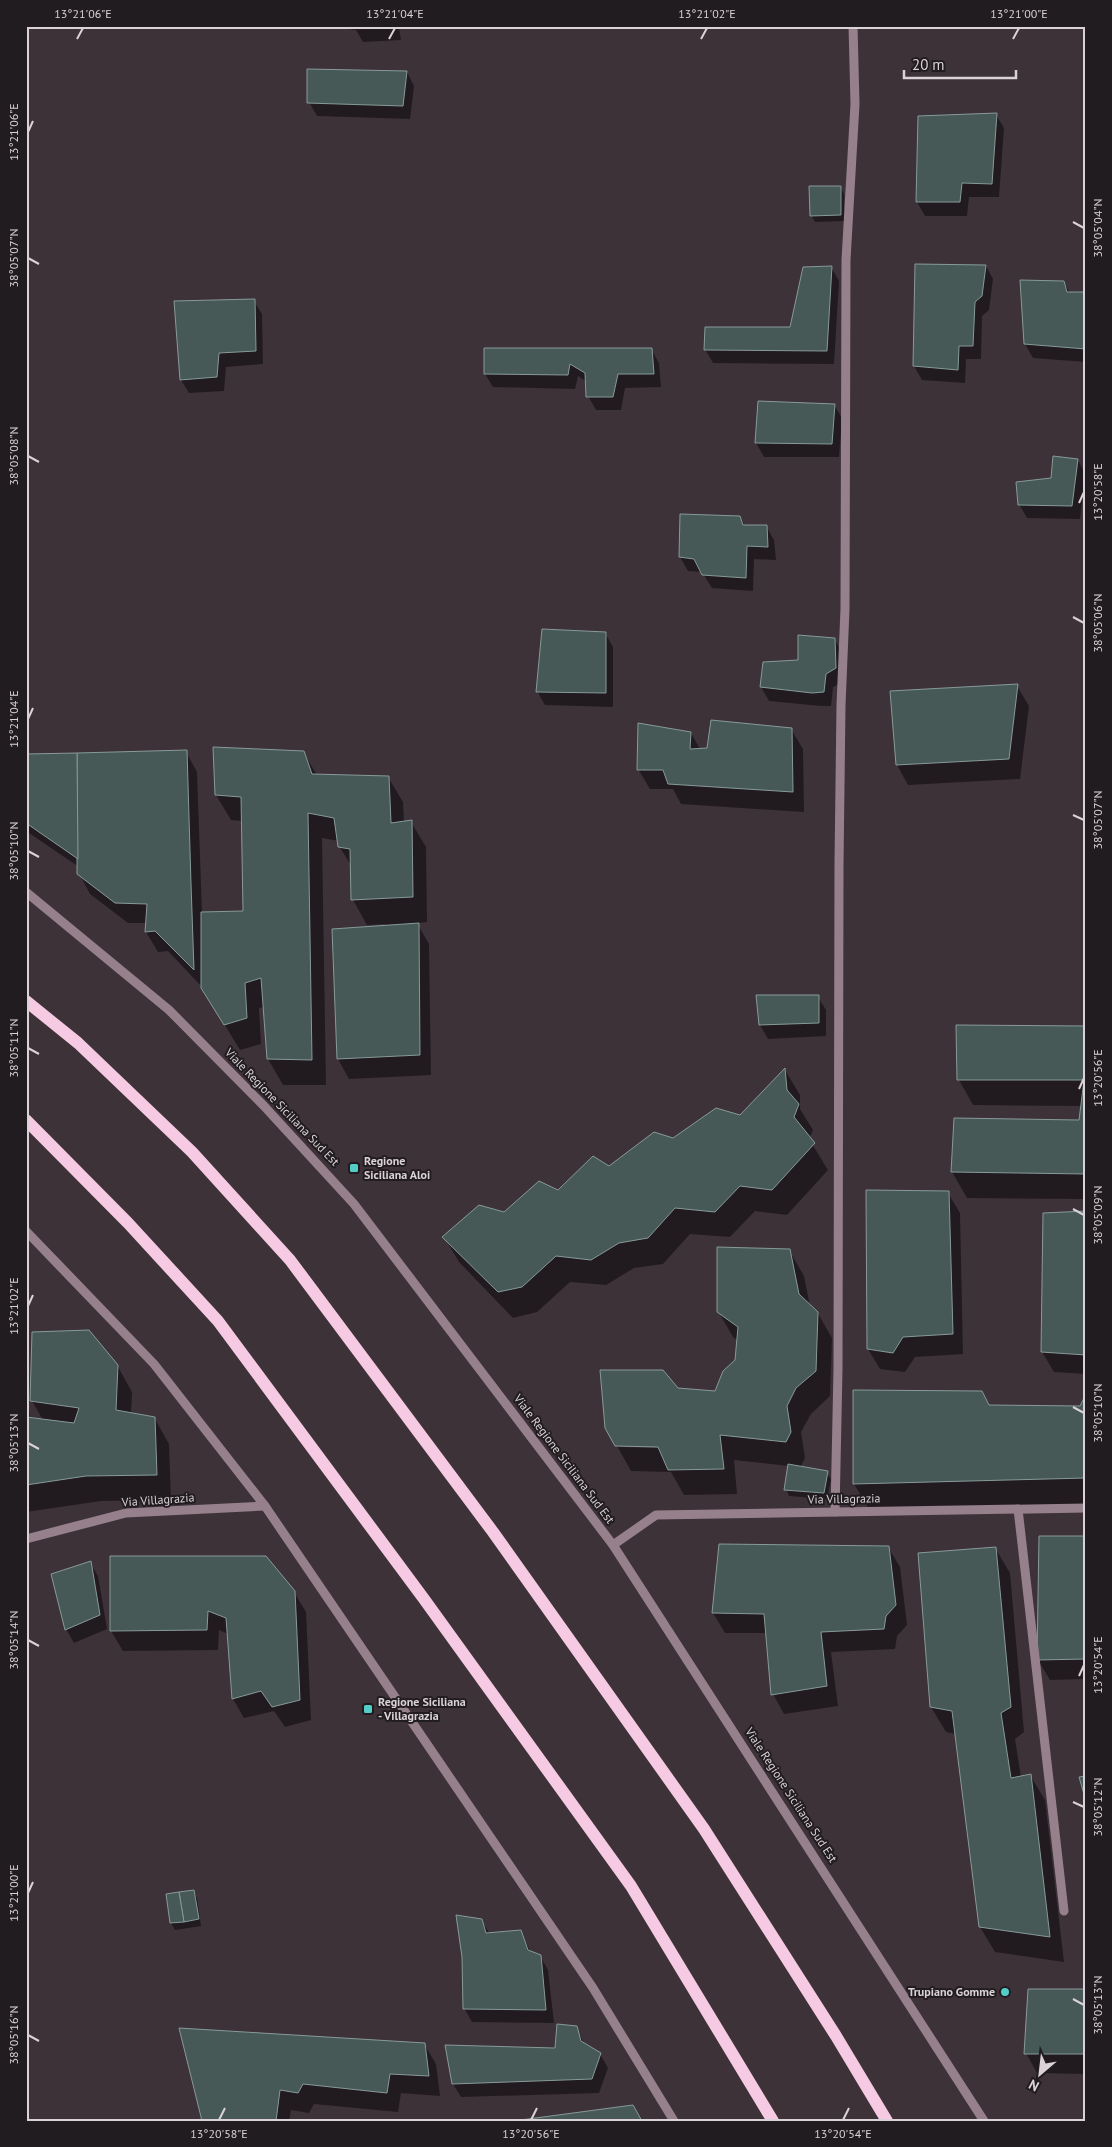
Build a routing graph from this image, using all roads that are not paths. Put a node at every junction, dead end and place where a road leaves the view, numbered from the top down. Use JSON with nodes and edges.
{"nodes":[{"id":1,"x":854,"y":26,"type":"edge"},
{"id":2,"x":26,"y":892,"type":"edge"},
{"id":3,"x":26,"y":1001,"type":"edge"},
{"id":4,"x":26,"y":1120,"type":"edge"},
{"id":5,"x":26,"y":1231,"type":"edge"},
{"id":6,"x":264,"y":1506,"type":"junction"},
{"id":7,"x":1086,"y":1508,"type":"edge"},
{"id":8,"x":1018,"y":1509,"type":"junction"},
{"id":9,"x":836,"y":1512,"type":"junction"},
{"id":10,"x":26,"y":1539,"type":"edge"},
{"id":11,"x":613,"y":1545,"type":"junction"},
{"id":12,"x":1064,"y":1911,"type":"dead end"},
{"id":13,"x":674,"y":2121,"type":"edge"},
{"id":14,"x":773,"y":2121,"type":"edge"},
{"id":15,"x":887,"y":2121,"type":"edge"},
{"id":16,"x":984,"y":2121,"type":"edge"}],
"edges":[{"from":1,"to":9,"type":"street"},
{"from":2,"to":11,"type":"street","name":"Viale Regione Siciliana Sud Est"},
{"from":3,"to":15,"type":"main road"},
{"from":4,"to":14,"type":"main road"},
{"from":5,"to":6,"type":"street"},
{"from":6,"to":10,"type":"street","name":"Via Villagrazia"},
{"from":6,"to":13,"type":"street"},
{"from":7,"to":8,"type":"street","name":"Via Villagrazia"},
{"from":8,"to":9,"type":"street","name":"Via Villagrazia"},
{"from":8,"to":12,"type":"street"},
{"from":9,"to":11,"type":"street","name":"Via Villagrazia"},
{"from":11,"to":16,"type":"street","name":"Viale Regione Siciliana Sud Est"}]}
